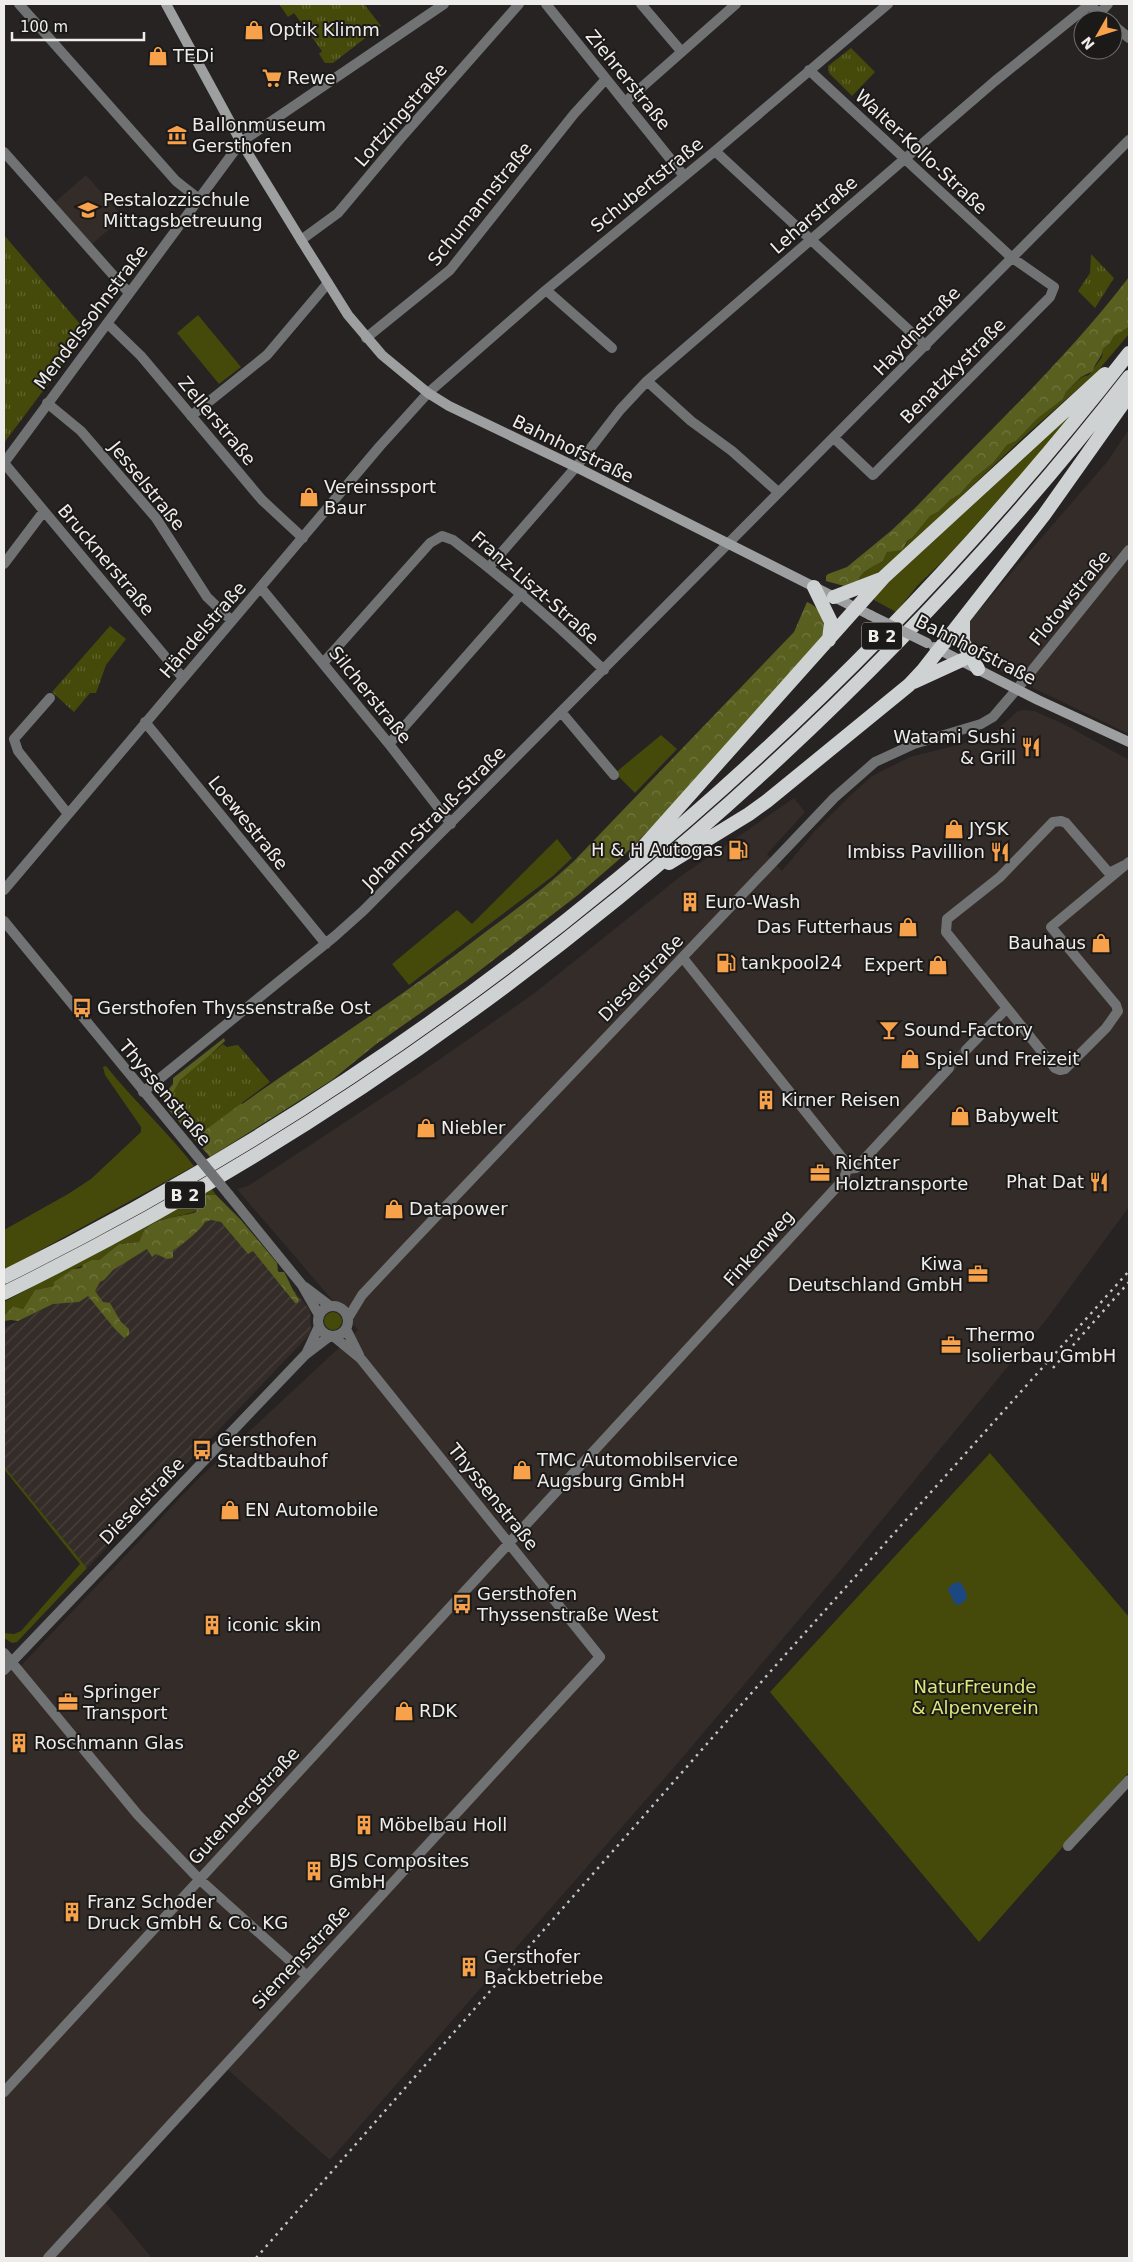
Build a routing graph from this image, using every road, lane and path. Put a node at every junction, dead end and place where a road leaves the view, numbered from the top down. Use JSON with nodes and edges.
{"nodes":[{"id":1,"x":19,"y":4,"type":"edge"},
{"id":2,"x":166,"y":4,"type":"edge"},
{"id":3,"x":444,"y":4,"type":"edge"},
{"id":4,"x":519,"y":4,"type":"edge"},
{"id":5,"x":546,"y":4,"type":"edge"},
{"id":6,"x":641,"y":4,"type":"edge"},
{"id":7,"x":736,"y":4,"type":"edge"},
{"id":8,"x":888,"y":4,"type":"edge"},
{"id":9,"x":1089,"y":4,"type":"edge"},
{"id":10,"x":681,"y":51,"type":"junction"},
{"id":11,"x":809,"y":70,"type":"junction"},
{"id":12,"x":606,"y":79,"type":"junction"},
{"id":13,"x":625,"y":102,"type":"junction"},
{"id":14,"x":1129,"y":140,"type":"edge"},
{"id":15,"x":241,"y":142,"type":"junction"},
{"id":16,"x":715,"y":151,"type":"junction"},
{"id":17,"x":4,"y":152,"type":"edge"},
{"id":18,"x":904,"y":160,"type":"junction"},
{"id":19,"x":684,"y":176,"type":"junction"},
{"id":20,"x":199,"y":199,"type":"junction"},
{"id":21,"x":301,"y":240,"type":"junction"},
{"id":22,"x":810,"y":240,"type":"junction"},
{"id":23,"x":1011,"y":257,"type":"junction"},
{"id":24,"x":328,"y":283,"type":"junction"},
{"id":25,"x":546,"y":290,"type":"junction"},
{"id":26,"x":129,"y":293,"type":"junction"},
{"id":27,"x":108,"y":324,"type":"junction"},
{"id":28,"x":366,"y":338,"type":"junction"},
{"id":29,"x":926,"y":346,"type":"junction"},
{"id":30,"x":612,"y":348,"type":"dead end"},
{"id":31,"x":1129,"y":352,"type":"edge"},
{"id":32,"x":1129,"y":377,"type":"edge"},
{"id":33,"x":647,"y":381,"type":"junction"},
{"id":34,"x":428,"y":393,"type":"junction"},
{"id":35,"x":1129,"y":395,"type":"edge"},
{"id":36,"x":46,"y":404,"type":"junction"},
{"id":37,"x":190,"y":416,"type":"junction"},
{"id":38,"x":834,"y":438,"type":"junction"},
{"id":39,"x":4,"y":463,"type":"edge"},
{"id":40,"x":576,"y":467,"type":"junction"},
{"id":41,"x":778,"y":492,"type":"junction"},
{"id":42,"x":44,"y":511,"type":"junction"},
{"id":43,"x":303,"y":538,"type":"junction"},
{"id":44,"x":727,"y":543,"type":"junction"},
{"id":45,"x":1129,"y":550,"type":"edge"},
{"id":46,"x":4,"y":564,"type":"edge"},
{"id":47,"x":489,"y":567,"type":"junction"},
{"id":48,"x":884,"y":577,"type":"junction"},
{"id":49,"x":814,"y":587,"type":"junction"},
{"id":50,"x":261,"y":588,"type":"junction"},
{"id":51,"x":522,"y":593,"type":"junction"},
{"id":52,"x":834,"y":597,"type":"junction"},
{"id":53,"x":864,"y":612,"type":"junction"},
{"id":54,"x":963,"y":620,"type":"junction"},
{"id":55,"x":232,"y":621,"type":"junction"},
{"id":56,"x":829,"y":640,"type":"junction"},
{"id":57,"x":940,"y":649,"type":"junction"},
{"id":58,"x":962,"y":660,"type":"junction"},
{"id":59,"x":323,"y":663,"type":"junction"},
{"id":60,"x":978,"y":668,"type":"junction"},
{"id":61,"x":604,"y":670,"type":"junction"},
{"id":62,"x":183,"y":678,"type":"junction"},
{"id":63,"x":909,"y":685,"type":"junction"},
{"id":64,"x":1017,"y":689,"type":"junction"},
{"id":65,"x":50,"y":698,"type":"dead end"},
{"id":66,"x":562,"y":713,"type":"junction"},
{"id":67,"x":145,"y":722,"type":"junction"},
{"id":68,"x":1129,"y":742,"type":"edge"},
{"id":69,"x":389,"y":744,"type":"junction"},
{"id":70,"x":614,"y":775,"type":"dead end"},
{"id":71,"x":68,"y":814,"type":"junction"},
{"id":72,"x":452,"y":824,"type":"junction"},
{"id":73,"x":1127,"y":864,"type":"edge"},
{"id":74,"x":640,"y":880,"type":"junction"},
{"id":75,"x":4,"y":890,"type":"edge"},
{"id":76,"x":605,"y":890,"type":"junction"},
{"id":77,"x":4,"y":920,"type":"edge"},
{"id":78,"x":326,"y":944,"type":"junction"},
{"id":79,"x":683,"y":958,"type":"junction"},
{"id":80,"x":1007,"y":1008,"type":"junction"},
{"id":81,"x":966,"y":1050,"type":"tunnel mouth"},
{"id":82,"x":949,"y":1068,"type":"tunnel mouth"},
{"id":83,"x":143,"y":1092,"type":"junction"},
{"id":84,"x":847,"y":1169,"type":"junction"},
{"id":85,"x":4,"y":1277,"type":"edge"},
{"id":86,"x":302,"y":1285,"type":"junction"},
{"id":87,"x":4,"y":1293,"type":"edge"},
{"id":88,"x":362,"y":1296,"type":"junction"},
{"id":89,"x":334,"y":1306,"type":"junction"},
{"id":90,"x":319,"y":1315,"type":"junction"},
{"id":91,"x":348,"y":1318,"type":"junction"},
{"id":92,"x":318,"y":1326,"type":"junction"},
{"id":93,"x":346,"y":1329,"type":"junction"},
{"id":94,"x":332,"y":1336,"type":"junction"},
{"id":95,"x":305,"y":1355,"type":"junction"},
{"id":96,"x":361,"y":1358,"type":"junction"},
{"id":97,"x":509,"y":1543,"type":"junction"},
{"id":98,"x":4,"y":1653,"type":"edge"},
{"id":99,"x":600,"y":1657,"type":"joint"},
{"id":100,"x":12,"y":1661,"type":"junction"},
{"id":101,"x":4,"y":1670,"type":"edge"},
{"id":102,"x":1129,"y":1780,"type":"edge"},
{"id":103,"x":1068,"y":1846,"type":"dead end"},
{"id":104,"x":199,"y":1879,"type":"junction"},
{"id":105,"x":307,"y":1976,"type":"junction"},
{"id":106,"x":4,"y":2092,"type":"edge"},
{"id":107,"x":48,"y":2258,"type":"edge"}],
"edges":[{"from":1,"to":20,"type":"street"},
{"from":2,"to":15,"type":"main road","name":"Bahnhofstraße"},
{"from":3,"to":15,"type":"street","name":"Mendelssohnstraße"},
{"from":4,"to":21,"type":"street","name":"Lortzingstraße"},
{"from":5,"to":12,"type":"street","name":"Ziehrerstraße"},
{"from":6,"to":10,"type":"street"},
{"from":7,"to":10,"type":"street"},
{"from":8,"to":11,"type":"street","name":"Schubertstraße"},
{"from":9,"to":18,"type":"street","name":"Leharstraße"},
{"from":10,"to":13,"type":"street"},
{"from":11,"to":16,"type":"street","name":"Schubertstraße"},
{"from":11,"to":18,"type":"street","name":"Walter-Kollo-Straße"},
{"from":12,"to":13,"type":"street","name":"Ziehrerstraße"},
{"from":12,"to":28,"type":"street","name":"Schumannstraße"},
{"from":13,"to":19,"type":"street","name":"Ziehrerstraße"},
{"from":14,"to":23,"type":"street","name":"Haydnstraße"},
{"from":15,"to":20,"type":"street","name":"Mendelssohnstraße"},
{"from":15,"to":21,"type":"main road","name":"Bahnhofstraße"},
{"from":16,"to":19,"type":"street","name":"Schubertstraße"},
{"from":16,"to":22,"type":"street"},
{"from":17,"to":26,"type":"street"},
{"from":18,"to":22,"type":"street","name":"Leharstraße"},
{"from":18,"to":23,"type":"street","name":"Walter-Kollo-Straße"},
{"from":19,"to":25,"type":"street","name":"Schubertstraße"},
{"from":20,"to":26,"type":"street","name":"Mendelssohnstraße"},
{"from":21,"to":24,"type":"main road","name":"Bahnhofstraße"},
{"from":22,"to":29,"type":"street"},
{"from":22,"to":33,"type":"street","name":"Leharstraße"},
{"from":23,"to":29,"type":"street","name":"Haydnstraße"},
{"from":23,"to":38,"type":"street","name":"Benatzkystraße"},
{"from":24,"to":28,"type":"main road","name":"Bahnhofstraße"},
{"from":24,"to":37,"type":"street"},
{"from":25,"to":30,"type":"street"},
{"from":25,"to":34,"type":"street","name":"Schubertstraße"},
{"from":26,"to":27,"type":"street","name":"Mendelssohnstraße"},
{"from":27,"to":36,"type":"street","name":"Mendelssohnstraße"},
{"from":27,"to":37,"type":"street","name":"Zellerstraße"},
{"from":28,"to":34,"type":"main road","name":"Bahnhofstraße"},
{"from":29,"to":38,"type":"street","name":"Haydnstraße"},
{"from":31,"to":48,"type":"highway"},
{"from":31,"to":76,"type":"highway","number":"B 2"},
{"from":32,"to":74,"type":"highway","number":"B 2"},
{"from":33,"to":40,"type":"street","name":"Leharstraße"},
{"from":33,"to":41,"type":"street"},
{"from":34,"to":40,"type":"main road","name":"Bahnhofstraße"},
{"from":34,"to":43,"type":"street","name":"Händelstraße"},
{"from":35,"to":54,"type":"highway"},
{"from":36,"to":39,"type":"street","name":"Mendelssohnstraße"},
{"from":36,"to":55,"type":"street","name":"Jesselstraße"},
{"from":37,"to":43,"type":"street","name":"Zellerstraße"},
{"from":38,"to":41,"type":"street","name":"Haydnstraße"},
{"from":39,"to":42,"type":"street","name":"Brucknerstraße"},
{"from":40,"to":44,"type":"main road","name":"Bahnhofstraße"},
{"from":40,"to":47,"type":"street","name":"Leharstraße"},
{"from":41,"to":44,"type":"street","name":"Haydnstraße"},
{"from":42,"to":46,"type":"street"},
{"from":42,"to":62,"type":"street","name":"Brucknerstraße"},
{"from":43,"to":50,"type":"street","name":"Händelstraße"},
{"from":44,"to":49,"type":"main road","name":"Bahnhofstraße"},
{"from":44,"to":61,"type":"street","name":"Johann-Strauß-Straße"},
{"from":45,"to":64,"type":"street","name":"Flotowstraße"},
{"from":47,"to":51,"type":"street","name":"Franz-Liszt-Straße"},
{"from":47,"to":59,"type":"street","name":"Franz-Liszt-Straße"},
{"from":48,"to":52,"type":"highway"},
{"from":48,"to":53,"type":"highway"},
{"from":49,"to":52,"type":"main road","name":"Bahnhofstraße"},
{"from":49,"to":56,"type":"highway"},
{"from":50,"to":55,"type":"street","name":"Händelstraße"},
{"from":50,"to":59,"type":"street","name":"Silcherstraße"},
{"from":51,"to":61,"type":"street","name":"Franz-Liszt-Straße"},
{"from":51,"to":69,"type":"street"},
{"from":52,"to":53,"type":"main road","name":"Bahnhofstraße"},
{"from":53,"to":56,"type":"highway"},
{"from":53,"to":57,"type":"main road","name":"Bahnhofstraße","bridge":true},
{"from":54,"to":57,"type":"highway"},
{"from":54,"to":60,"type":"highway"},
{"from":55,"to":62,"type":"street","name":"Händelstraße"},
{"from":56,"to":76,"type":"highway"},
{"from":57,"to":58,"type":"main road","name":"Bahnhofstraße"},
{"from":57,"to":63,"type":"highway"},
{"from":58,"to":60,"type":"main road","name":"Bahnhofstraße"},
{"from":58,"to":63,"type":"highway"},
{"from":59,"to":69,"type":"street","name":"Silcherstraße"},
{"from":60,"to":64,"type":"main road","name":"Bahnhofstraße"},
{"from":61,"to":66,"type":"street","name":"Johann-Strauß-Straße"},
{"from":62,"to":67,"type":"street","name":"Händelstraße"},
{"from":63,"to":74,"type":"highway"},
{"from":64,"to":68,"type":"main road","name":"Bahnhofstraße"},
{"from":64,"to":79,"type":"street","name":"Dieselstraße"},
{"from":65,"to":71,"type":"street"},
{"from":66,"to":70,"type":"street"},
{"from":66,"to":72,"type":"street","name":"Johann-Strauß-Straße"},
{"from":67,"to":71,"type":"street","name":"Händelstraße"},
{"from":67,"to":78,"type":"street","name":"Loewestraße"},
{"from":69,"to":72,"type":"street","name":"Silcherstraße"},
{"from":71,"to":75,"type":"street","name":"Händelstraße"},
{"from":72,"to":78,"type":"street","name":"Johann-Strauß-Straße"},
{"from":73,"to":80,"type":"street"},
{"from":73,"to":80,"type":"street"},
{"from":74,"to":87,"type":"highway","number":"B 2"},
{"from":76,"to":85,"type":"highway","number":"B 2"},
{"from":77,"to":83,"type":"street","name":"Thyssenstraße"},
{"from":78,"to":83,"type":"street","name":"Johann-Strauß-Straße"},
{"from":79,"to":84,"type":"street"},
{"from":79,"to":88,"type":"street","name":"Dieselstraße"},
{"from":80,"to":81,"type":"street"},
{"from":82,"to":84,"type":"street"},
{"from":83,"to":86,"type":"street","name":"Thyssenstraße","bridge":true},
{"from":84,"to":97,"type":"street","name":"Finkenweg"},
{"from":86,"to":89,"type":"street","name":"Thyssenstraße"},
{"from":86,"to":90,"type":"street","name":"Thyssenstraße"},
{"from":88,"to":89,"type":"street","name":"Dieselstraße"},
{"from":88,"to":91,"type":"street","name":"Dieselstraße"},
{"from":89,"to":90,"type":"street","name":"Dieselstraße"},
{"from":89,"to":91,"type":"street"},
{"from":90,"to":92,"type":"street","name":"Dieselstraße"},
{"from":91,"to":93,"type":"street","name":"Dieselstraße"},
{"from":92,"to":94,"type":"street"},
{"from":92,"to":95,"type":"street","name":"Dieselstraße"},
{"from":93,"to":94,"type":"street","name":"Dieselstraße"},
{"from":93,"to":96,"type":"street","name":"Thyssenstraße"},
{"from":94,"to":95,"type":"street","name":"Dieselstraße"},
{"from":94,"to":96,"type":"street","name":"Thyssenstraße"},
{"from":95,"to":100,"type":"street","name":"Dieselstraße"},
{"from":96,"to":97,"type":"street","name":"Thyssenstraße"},
{"from":97,"to":99,"type":"street","name":"Thyssenstraße"},
{"from":97,"to":104,"type":"street","name":"Gutenbergstraße"},
{"from":98,"to":100,"type":"street"},
{"from":99,"to":105,"type":"street","name":"Siemensstraße"},
{"from":100,"to":101,"type":"street","name":"Dieselstraße"},
{"from":100,"to":104,"type":"street"},
{"from":102,"to":103,"type":"street"},
{"from":104,"to":105,"type":"street"},
{"from":104,"to":106,"type":"street","name":"Gutenbergstraße"},
{"from":105,"to":107,"type":"street","name":"Siemensstraße"}]}
